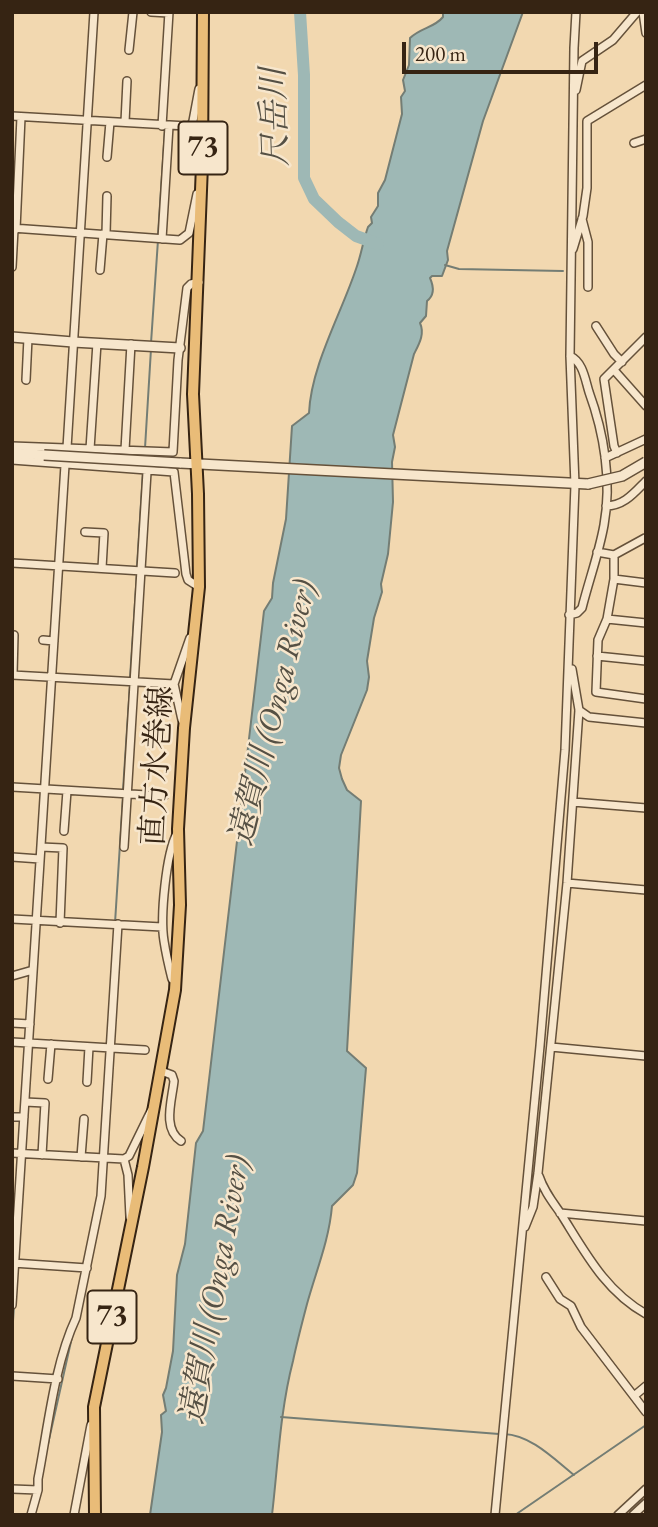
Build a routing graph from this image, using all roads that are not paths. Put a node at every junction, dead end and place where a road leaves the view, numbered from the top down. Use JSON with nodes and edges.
{"nodes":[{"id":1,"x":94,"y":12,"type":"edge"},
{"id":2,"x":133,"y":12,"type":"edge"},
{"id":3,"x":151,"y":12,"type":"edge"},
{"id":4,"x":576,"y":12,"type":"edge"},
{"id":5,"x":640,"y":12,"type":"edge"},
{"id":6,"x":169,"y":13,"type":"edge"},
{"id":7,"x":203,"y":13,"type":"edge"},
{"id":8,"x":646,"y":33,"type":"edge"},
{"id":9,"x":129,"y":50,"type":"dead end"},
{"id":10,"x":204,"y":78,"type":"junction"},
{"id":11,"x":127,"y":81,"type":"dead end"},
{"id":12,"x":646,"y":86,"type":"edge"},
{"id":13,"x":573,"y":97,"type":"junction"},
{"id":14,"x":12,"y":116,"type":"edge"},
{"id":15,"x":21,"y":117,"type":"junction"},
{"id":16,"x":89,"y":121,"type":"junction"},
{"id":17,"x":110,"y":122,"type":"junction"},
{"id":18,"x":125,"y":122,"type":"junction"},
{"id":19,"x":165,"y":126,"type":"junction"},
{"id":20,"x":646,"y":139,"type":"edge"},
{"id":21,"x":634,"y":143,"type":"dead end"},
{"id":22,"x":107,"y":157,"type":"dead end"},
{"id":23,"x":202,"y":187,"type":"junction"},
{"id":24,"x":107,"y":196,"type":"dead end"},
{"id":25,"x":582,"y":219,"type":"junction"},
{"id":26,"x":14,"y":229,"type":"edge"},
{"id":27,"x":82,"y":233,"type":"junction"},
{"id":28,"x":104,"y":234,"type":"junction"},
{"id":29,"x":160,"y":238,"type":"junction"},
{"id":30,"x":571,"y":255,"type":"junction"},
{"id":31,"x":12,"y":267,"type":"edge"},
{"id":32,"x":100,"y":270,"type":"dead end"},
{"id":33,"x":199,"y":282,"type":"junction"},
{"id":34,"x":588,"y":287,"type":"dead end"},
{"id":35,"x":596,"y":326,"type":"dead end"},
{"id":36,"x":12,"y":337,"type":"edge"},
{"id":37,"x":646,"y":337,"type":"edge"},
{"id":38,"x":28,"y":338,"type":"junction"},
{"id":39,"x":75,"y":342,"type":"junction"},
{"id":40,"x":97,"y":343,"type":"junction"},
{"id":41,"x":131,"y":344,"type":"junction"},
{"id":42,"x":180,"y":348,"type":"junction"},
{"id":43,"x":570,"y":356,"type":"junction"},
{"id":44,"x":622,"y":362,"type":"junction"},
{"id":45,"x":614,"y":370,"type":"junction"},
{"id":46,"x":26,"y":380,"type":"dead end"},
{"id":47,"x":642,"y":395,"type":"edge"},
{"id":48,"x":646,"y":406,"type":"edge"},
{"id":49,"x":646,"y":439,"type":"edge"},
{"id":50,"x":12,"y":446,"type":"edge"},
{"id":51,"x":69,"y":448,"type":"junction"},
{"id":52,"x":90,"y":449,"type":"junction"},
{"id":53,"x":125,"y":450,"type":"junction"},
{"id":54,"x":12,"y":453,"type":"edge"},
{"id":55,"x":617,"y":453,"type":"junction"},
{"id":56,"x":605,"y":458,"type":"junction"},
{"id":57,"x":12,"y":460,"type":"edge"},
{"id":58,"x":646,"y":463,"type":"edge"},
{"id":59,"x":68,"y":465,"type":"junction"},
{"id":60,"x":200,"y":465,"type":"junction"},
{"id":61,"x":145,"y":471,"type":"junction"},
{"id":62,"x":646,"y":481,"type":"edge"},
{"id":63,"x":575,"y":485,"type":"junction"},
{"id":64,"x":606,"y":506,"type":"junction"},
{"id":65,"x":85,"y":532,"type":"dead end"},
{"id":66,"x":645,"y":538,"type":"edge"},
{"id":67,"x":597,"y":552,"type":"junction"},
{"id":68,"x":614,"y":555,"type":"junction"},
{"id":69,"x":12,"y":564,"type":"edge"},
{"id":70,"x":61,"y":566,"type":"junction"},
{"id":71,"x":102,"y":568,"type":"junction"},
{"id":72,"x":138,"y":571,"type":"junction"},
{"id":73,"x":175,"y":573,"type":"dead end"},
{"id":74,"x":614,"y":579,"type":"junction"},
{"id":75,"x":646,"y":583,"type":"edge"},
{"id":76,"x":199,"y":587,"type":"junction"},
{"id":77,"x":569,"y":615,"type":"junction"},
{"id":78,"x":607,"y":619,"type":"junction"},
{"id":79,"x":646,"y":623,"type":"edge"},
{"id":80,"x":194,"y":627,"type":"junction"},
{"id":81,"x":12,"y":635,"type":"edge"},
{"id":82,"x":43,"y":640,"type":"dead end"},
{"id":83,"x":54,"y":641,"type":"junction"},
{"id":84,"x":570,"y":652,"type":"junction"},
{"id":85,"x":597,"y":656,"type":"junction"},
{"id":86,"x":646,"y":661,"type":"edge"},
{"id":87,"x":12,"y":675,"type":"edge"},
{"id":88,"x":54,"y":678,"type":"junction"},
{"id":89,"x":131,"y":683,"type":"junction"},
{"id":90,"x":174,"y":684,"type":"junction"},
{"id":91,"x":646,"y":699,"type":"edge"},
{"id":92,"x":579,"y":710,"type":"junction"},
{"id":93,"x":646,"y":723,"type":"edge"},
{"id":94,"x":184,"y":728,"type":"junction"},
{"id":95,"x":12,"y":787,"type":"edge"},
{"id":96,"x":47,"y":790,"type":"junction"},
{"id":97,"x":67,"y":791,"type":"junction"},
{"id":98,"x":124,"y":794,"type":"junction"},
{"id":99,"x":164,"y":796,"type":"dead end"},
{"id":100,"x":573,"y":802,"type":"junction"},
{"id":101,"x":646,"y":808,"type":"edge"},
{"id":102,"x":178,"y":829,"type":"junction"},
{"id":103,"x":64,"y":831,"type":"dead end"},
{"id":104,"x":43,"y":847,"type":"junction"},
{"id":105,"x":124,"y":847,"type":"dead end"},
{"id":106,"x":12,"y":857,"type":"edge"},
{"id":107,"x":40,"y":859,"type":"junction"},
{"id":108,"x":567,"y":883,"type":"junction"},
{"id":109,"x":646,"y":890,"type":"edge"},
{"id":110,"x":12,"y":919,"type":"edge"},
{"id":111,"x":38,"y":921,"type":"junction"},
{"id":112,"x":60,"y":923,"type":"junction"},
{"id":113,"x":116,"y":924,"type":"junction"},
{"id":114,"x":162,"y":927,"type":"junction"},
{"id":115,"x":33,"y":970,"type":"junction"},
{"id":116,"x":12,"y":976,"type":"edge"},
{"id":117,"x":175,"y":990,"type":"junction"},
{"id":118,"x":12,"y":1023,"type":"edge"},
{"id":119,"x":30,"y":1024,"type":"junction"},
{"id":120,"x":12,"y":1042,"type":"edge"},
{"id":121,"x":30,"y":1043,"type":"junction"},
{"id":122,"x":51,"y":1044,"type":"junction"},
{"id":123,"x":89,"y":1047,"type":"junction"},
{"id":124,"x":551,"y":1047,"type":"junction"},
{"id":125,"x":108,"y":1048,"type":"junction"},
{"id":126,"x":145,"y":1050,"type":"dead end"},
{"id":127,"x":646,"y":1056,"type":"edge"},
{"id":128,"x":161,"y":1071,"type":"junction"},
{"id":129,"x":48,"y":1079,"type":"dead end"},
{"id":130,"x":87,"y":1082,"type":"dead end"},
{"id":131,"x":27,"y":1102,"type":"junction"},
{"id":132,"x":154,"y":1105,"type":"junction"},
{"id":133,"x":12,"y":1117,"type":"edge"},
{"id":134,"x":24,"y":1117,"type":"junction"},
{"id":135,"x":84,"y":1119,"type":"dead end"},
{"id":136,"x":181,"y":1140,"type":"dead end"},
{"id":137,"x":12,"y":1153,"type":"edge"},
{"id":138,"x":23,"y":1154,"type":"junction"},
{"id":139,"x":42,"y":1155,"type":"junction"},
{"id":140,"x":81,"y":1157,"type":"junction"},
{"id":141,"x":104,"y":1158,"type":"junction"},
{"id":142,"x":124,"y":1159,"type":"junction"},
{"id":143,"x":538,"y":1172,"type":"junction"},
{"id":144,"x":560,"y":1213,"type":"junction"},
{"id":145,"x":646,"y":1221,"type":"edge"},
{"id":146,"x":15,"y":1222,"type":"edge"},
{"id":147,"x":130,"y":1227,"type":"junction"},
{"id":148,"x":523,"y":1235,"type":"junction"},
{"id":149,"x":15,"y":1263,"type":"edge"},
{"id":150,"x":84,"y":1268,"type":"junction"},
{"id":151,"x":546,"y":1277,"type":"dead end"},
{"id":152,"x":12,"y":1305,"type":"edge"},
{"id":153,"x":646,"y":1314,"type":"edge"},
{"id":154,"x":12,"y":1376,"type":"edge"},
{"id":155,"x":58,"y":1379,"type":"junction"},
{"id":156,"x":646,"y":1385,"type":"edge"},
{"id":157,"x":634,"y":1396,"type":"junction"},
{"id":158,"x":94,"y":1408,"type":"junction"},
{"id":159,"x":646,"y":1412,"type":"edge"},
{"id":160,"x":12,"y":1489,"type":"edge"},
{"id":161,"x":646,"y":1489,"type":"edge"},
{"id":162,"x":38,"y":1490,"type":"junction"},
{"id":163,"x":646,"y":1503,"type":"edge"},
{"id":164,"x":31,"y":1515,"type":"edge"},
{"id":165,"x":74,"y":1515,"type":"edge"},
{"id":166,"x":95,"y":1515,"type":"edge"},
{"id":167,"x":495,"y":1515,"type":"edge"},
{"id":168,"x":618,"y":1515,"type":"edge"},
{"id":169,"x":633,"y":1515,"type":"edge"}],
"edges":[{"from":1,"to":16,"type":"street"},
{"from":2,"to":9,"type":"street"},
{"from":3,"to":6,"type":"street"},
{"from":4,"to":13,"type":"street"},
{"from":5,"to":8,"type":"street"},
{"from":5,"to":13,"type":"street"},
{"from":6,"to":19,"type":"street"},
{"from":7,"to":10,"type":"main road","name":"直方水巻線","number":"73"},
{"from":10,"to":19,"type":"street"},
{"from":10,"to":23,"type":"main road","name":"直方水巻線","number":"73"},
{"from":11,"to":18,"type":"street"},
{"from":12,"to":25,"type":"street"},
{"from":13,"to":30,"type":"street"},
{"from":14,"to":15,"type":"street"},
{"from":15,"to":16,"type":"street"},
{"from":15,"to":26,"type":"street"},
{"from":16,"to":17,"type":"street"},
{"from":16,"to":27,"type":"street"},
{"from":17,"to":18,"type":"street"},
{"from":17,"to":22,"type":"street"},
{"from":18,"to":19,"type":"street"},
{"from":19,"to":29,"type":"street"},
{"from":20,"to":21,"type":"street"},
{"from":23,"to":29,"type":"street"},
{"from":23,"to":33,"type":"main road","name":"直方水巻線","number":"73"},
{"from":24,"to":28,"type":"street"},
{"from":25,"to":30,"type":"street"},
{"from":25,"to":34,"type":"street"},
{"from":26,"to":27,"type":"street"},
{"from":26,"to":31,"type":"street"},
{"from":27,"to":28,"type":"street"},
{"from":27,"to":39,"type":"street"},
{"from":28,"to":29,"type":"street"},
{"from":28,"to":32,"type":"street"},
{"from":30,"to":43,"type":"street"},
{"from":33,"to":42,"type":"street"},
{"from":33,"to":60,"type":"main road","name":"直方水巻線","number":"73"},
{"from":35,"to":44,"type":"street"},
{"from":36,"to":38,"type":"street"},
{"from":37,"to":44,"type":"street"},
{"from":38,"to":39,"type":"street"},
{"from":38,"to":46,"type":"street"},
{"from":39,"to":40,"type":"street"},
{"from":39,"to":51,"type":"street"},
{"from":40,"to":41,"type":"street"},
{"from":40,"to":52,"type":"street"},
{"from":41,"to":42,"type":"street"},
{"from":41,"to":53,"type":"street"},
{"from":42,"to":53,"type":"street"},
{"from":43,"to":56,"type":"street"},
{"from":43,"to":63,"type":"street"},
{"from":44,"to":45,"type":"street"},
{"from":45,"to":47,"type":"street"},
{"from":45,"to":55,"type":"street"},
{"from":47,"to":48,"type":"street"},
{"from":49,"to":55,"type":"street"},
{"from":50,"to":51,"type":"street"},
{"from":51,"to":52,"type":"street"},
{"from":52,"to":53,"type":"street"},
{"from":54,"to":60,"type":"street","bridge":true},
{"from":55,"to":56,"type":"street"},
{"from":56,"to":64,"type":"street"},
{"from":57,"to":59,"type":"street"},
{"from":58,"to":63,"type":"street","bridge":true},
{"from":59,"to":61,"type":"street"},
{"from":59,"to":70,"type":"street"},
{"from":60,"to":63,"type":"street"},
{"from":60,"to":76,"type":"main road","name":"直方水巻線","number":"73"},
{"from":61,"to":72,"type":"street"},
{"from":61,"to":76,"type":"street"},
{"from":62,"to":64,"type":"street"},
{"from":63,"to":77,"type":"street"},
{"from":64,"to":67,"type":"street"},
{"from":65,"to":71,"type":"street"},
{"from":66,"to":68,"type":"street"},
{"from":67,"to":68,"type":"street"},
{"from":67,"to":77,"type":"street"},
{"from":68,"to":74,"type":"street"},
{"from":69,"to":70,"type":"street"},
{"from":70,"to":71,"type":"street"},
{"from":70,"to":83,"type":"street"},
{"from":71,"to":72,"type":"street"},
{"from":72,"to":73,"type":"street"},
{"from":72,"to":89,"type":"street"},
{"from":74,"to":75,"type":"street"},
{"from":74,"to":78,"type":"street"},
{"from":76,"to":80,"type":"main road","name":"直方水巻線","number":"73"},
{"from":77,"to":84,"type":"street"},
{"from":78,"to":79,"type":"street"},
{"from":78,"to":85,"type":"street"},
{"from":80,"to":90,"type":"street"},
{"from":80,"to":94,"type":"main road","name":"直方水巻線","number":"73"},
{"from":81,"to":87,"type":"street"},
{"from":82,"to":83,"type":"street"},
{"from":83,"to":88,"type":"street"},
{"from":84,"to":92,"type":"street"},
{"from":84,"to":148,"type":"street"},
{"from":85,"to":86,"type":"street"},
{"from":85,"to":91,"type":"street"},
{"from":87,"to":88,"type":"street"},
{"from":88,"to":89,"type":"street"},
{"from":88,"to":96,"type":"street"},
{"from":89,"to":90,"type":"street"},
{"from":89,"to":98,"type":"street"},
{"from":90,"to":94,"type":"street"},
{"from":92,"to":93,"type":"street"},
{"from":92,"to":100,"type":"street"},
{"from":94,"to":102,"type":"main road","name":"直方水巻線","number":"73"},
{"from":95,"to":96,"type":"street"},
{"from":96,"to":97,"type":"street"},
{"from":96,"to":104,"type":"street"},
{"from":97,"to":98,"type":"street"},
{"from":97,"to":103,"type":"street"},
{"from":98,"to":99,"type":"street"},
{"from":98,"to":105,"type":"street"},
{"from":100,"to":101,"type":"street"},
{"from":100,"to":108,"type":"street"},
{"from":102,"to":114,"type":"street"},
{"from":102,"to":117,"type":"main road","name":"直方水巻線","number":"73"},
{"from":104,"to":107,"type":"street"},
{"from":104,"to":112,"type":"street"},
{"from":106,"to":107,"type":"street"},
{"from":107,"to":111,"type":"street"},
{"from":108,"to":109,"type":"street"},
{"from":108,"to":124,"type":"street"},
{"from":110,"to":111,"type":"street"},
{"from":111,"to":112,"type":"street"},
{"from":111,"to":115,"type":"street"},
{"from":112,"to":113,"type":"street"},
{"from":113,"to":114,"type":"street"},
{"from":113,"to":125,"type":"street"},
{"from":114,"to":117,"type":"street"},
{"from":115,"to":116,"type":"street"},
{"from":115,"to":119,"type":"street"},
{"from":117,"to":128,"type":"main road","name":"直方水巻線","number":"73"},
{"from":118,"to":119,"type":"street"},
{"from":119,"to":121,"type":"street"},
{"from":120,"to":121,"type":"street"},
{"from":121,"to":122,"type":"street"},
{"from":121,"to":131,"type":"street"},
{"from":122,"to":123,"type":"street"},
{"from":122,"to":129,"type":"street"},
{"from":123,"to":125,"type":"street"},
{"from":123,"to":130,"type":"street"},
{"from":124,"to":127,"type":"street"},
{"from":124,"to":143,"type":"street"},
{"from":125,"to":126,"type":"street"},
{"from":125,"to":141,"type":"street"},
{"from":128,"to":132,"type":"main road","name":"直方水巻線","number":"73"},
{"from":128,"to":136,"type":"street"},
{"from":131,"to":134,"type":"street"},
{"from":131,"to":139,"type":"street"},
{"from":132,"to":142,"type":"street"},
{"from":132,"to":147,"type":"main road","name":"直方水巻線","number":"73"},
{"from":133,"to":134,"type":"street"},
{"from":134,"to":138,"type":"street"},
{"from":135,"to":140,"type":"street"},
{"from":137,"to":138,"type":"street"},
{"from":138,"to":139,"type":"street"},
{"from":138,"to":146,"type":"street"},
{"from":139,"to":140,"type":"street"},
{"from":140,"to":141,"type":"street"},
{"from":141,"to":142,"type":"street"},
{"from":141,"to":150,"type":"street"},
{"from":142,"to":147,"type":"street"},
{"from":143,"to":144,"type":"street"},
{"from":143,"to":148,"type":"street"},
{"from":144,"to":145,"type":"street"},
{"from":144,"to":153,"type":"street"},
{"from":146,"to":149,"type":"street"},
{"from":147,"to":158,"type":"main road","name":"直方水巻線","number":"73"},
{"from":148,"to":167,"type":"street"},
{"from":149,"to":150,"type":"street"},
{"from":149,"to":152,"type":"street"},
{"from":150,"to":155,"type":"street"},
{"from":151,"to":157,"type":"street"},
{"from":154,"to":155,"type":"street"},
{"from":155,"to":162,"type":"street"},
{"from":156,"to":157,"type":"street"},
{"from":157,"to":159,"type":"street"},
{"from":158,"to":165,"type":"street"},
{"from":158,"to":166,"type":"main road","name":"直方水巻線","number":"73"},
{"from":160,"to":162,"type":"street"},
{"from":161,"to":168,"type":"street"},
{"from":162,"to":164,"type":"street"},
{"from":163,"to":169,"type":"street"}]}
